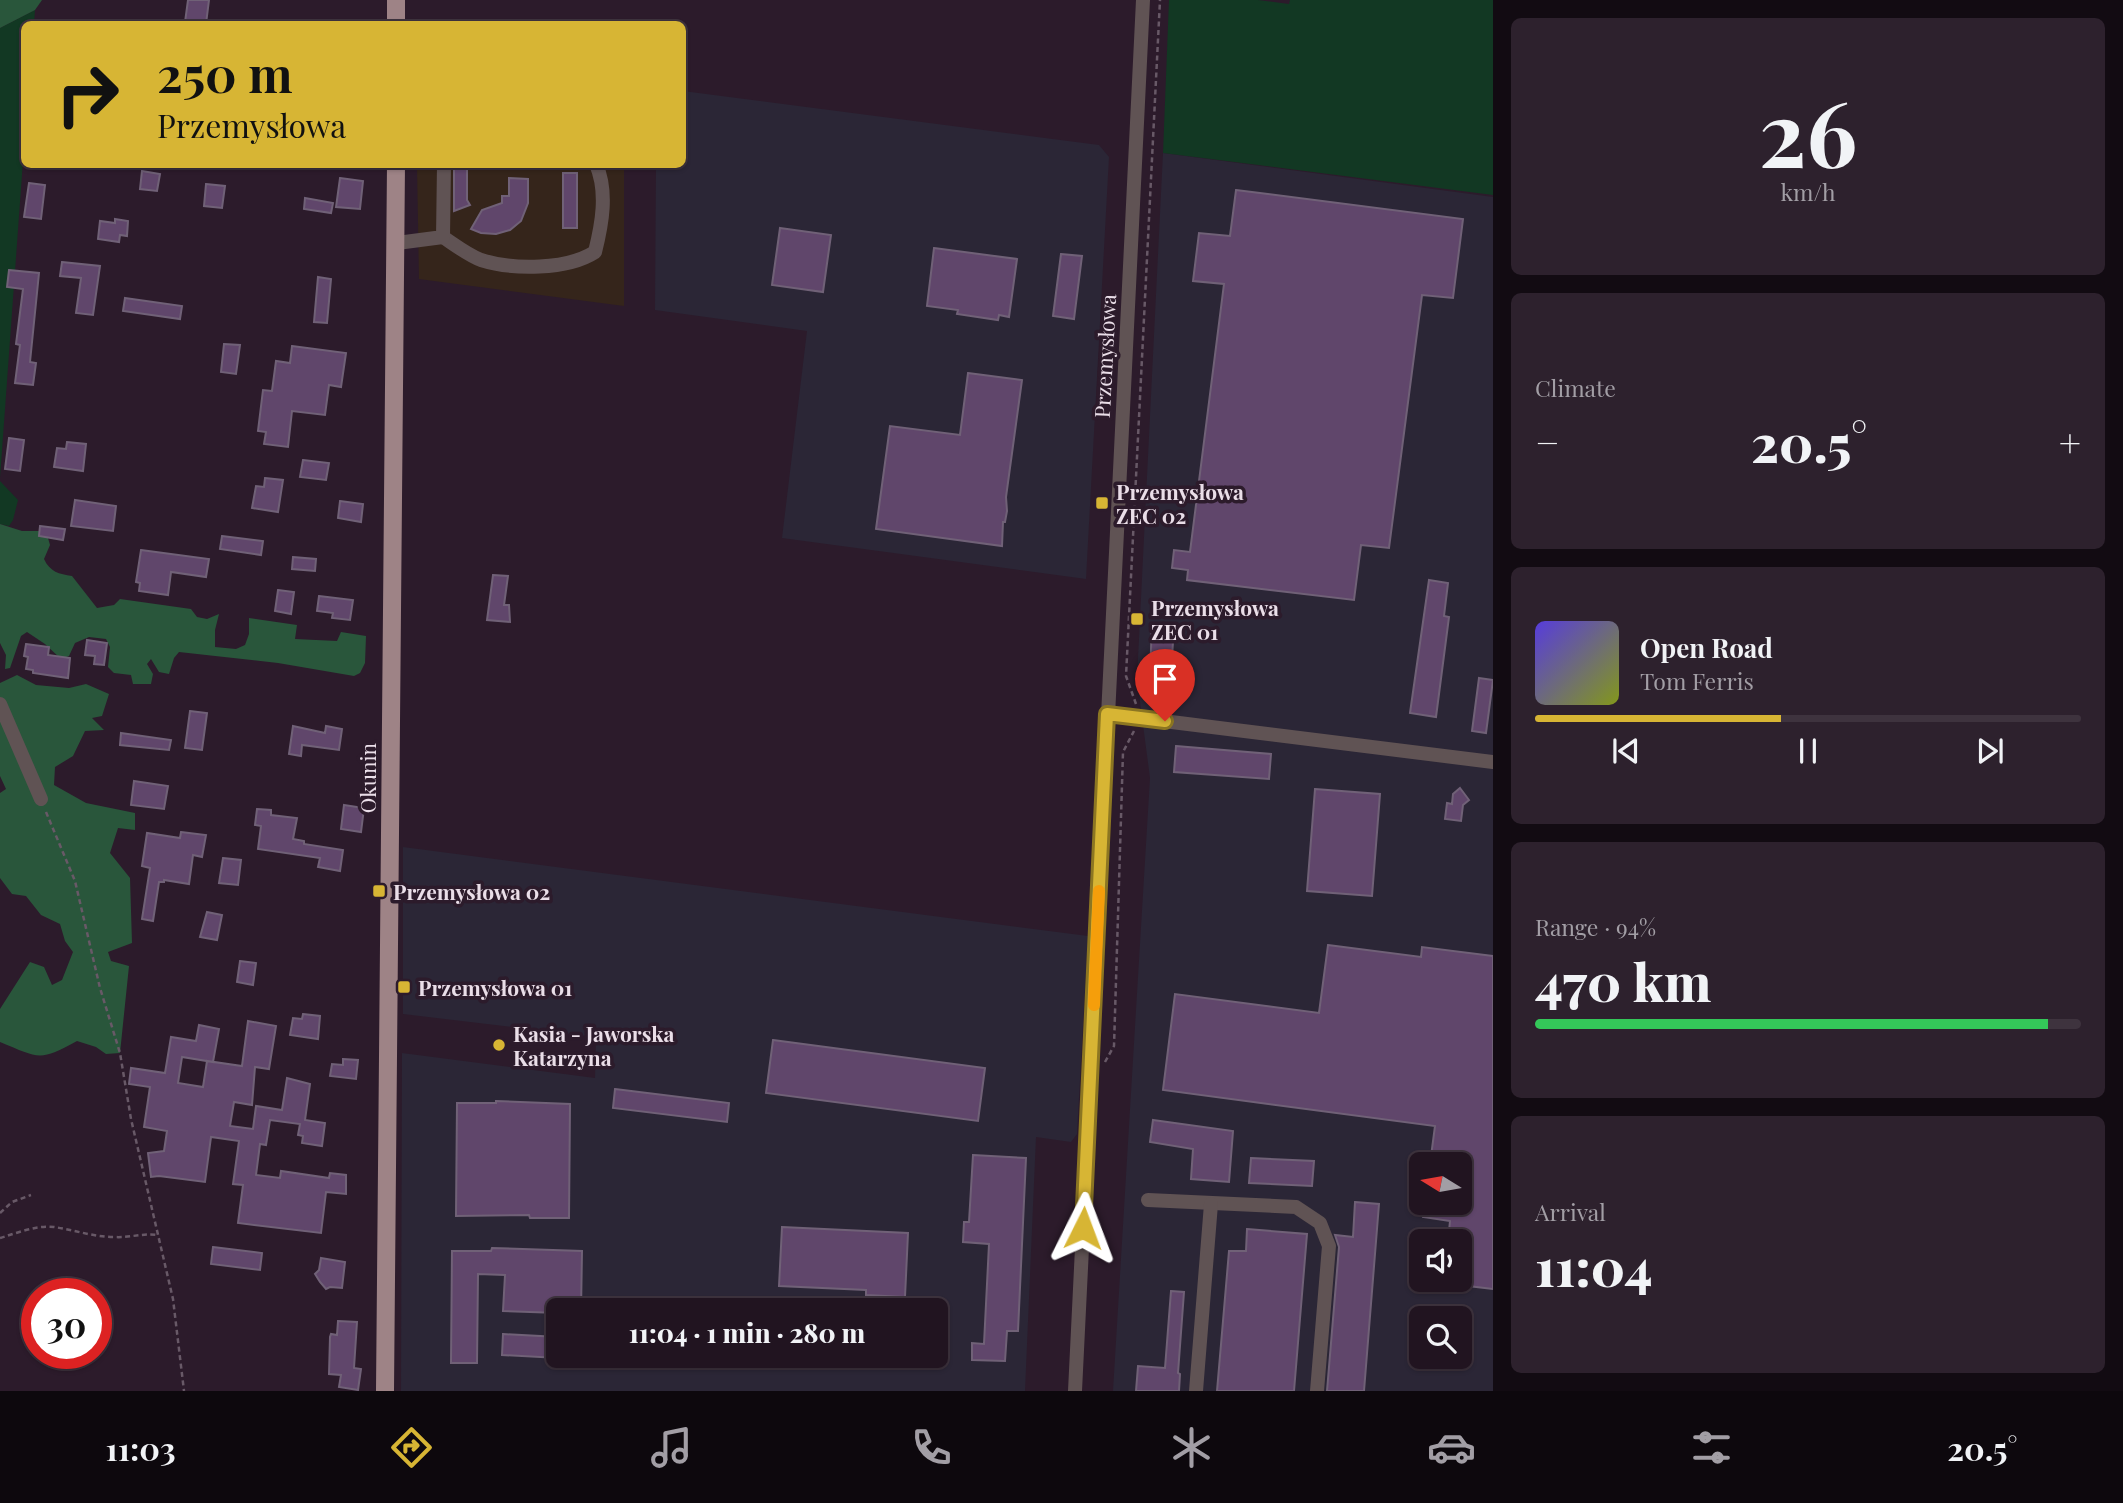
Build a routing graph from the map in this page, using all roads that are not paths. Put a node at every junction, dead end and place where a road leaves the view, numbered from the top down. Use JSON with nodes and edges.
{"nodes":[{"id":1,"x":396,"y":0,"type":"edge"},
{"id":2,"x":1143,"y":0,"type":"edge"},
{"id":3,"x":396,"y":21,"type":"edge"},
{"id":4,"x":397,"y":168,"type":"edge"},
{"id":5,"x":444,"y":168,"type":"edge"},
{"id":6,"x":598,"y":168,"type":"edge"},
{"id":7,"x":443,"y":237,"type":"junction"},
{"id":8,"x":397,"y":243,"type":"junction"},
{"id":9,"x":0,"y":704,"type":"edge"},
{"id":10,"x":1107,"y":714,"type":"junction"},
{"id":11,"x":1493,"y":762,"type":"edge"},
{"id":12,"x":41,"y":799,"type":"road end"},
{"id":13,"x":1148,"y":1200,"type":"dead end"},
{"id":14,"x":1211,"y":1204,"type":"junction"},
{"id":15,"x":385,"y":1391,"type":"edge"},
{"id":16,"x":1075,"y":1391,"type":"edge"},
{"id":17,"x":1196,"y":1391,"type":"edge"},
{"id":18,"x":1317,"y":1391,"type":"edge"}],
"edges":[{"from":1,"to":3,"type":"main road"},
{"from":2,"to":10,"type":"street","name":"Przemysłowa"},
{"from":4,"to":8,"type":"main road","name":"Okunin"},
{"from":5,"to":7,"type":"street"},
{"from":6,"to":7,"type":"street"},
{"from":7,"to":8,"type":"street"},
{"from":8,"to":15,"type":"main road","name":"Okunin"},
{"from":9,"to":12,"type":"street"},
{"from":10,"to":11,"type":"street"},
{"from":10,"to":16,"type":"street","name":"Przemysłowa"},
{"from":13,"to":14,"type":"street"},
{"from":14,"to":17,"type":"street"},
{"from":14,"to":18,"type":"street"}]}
